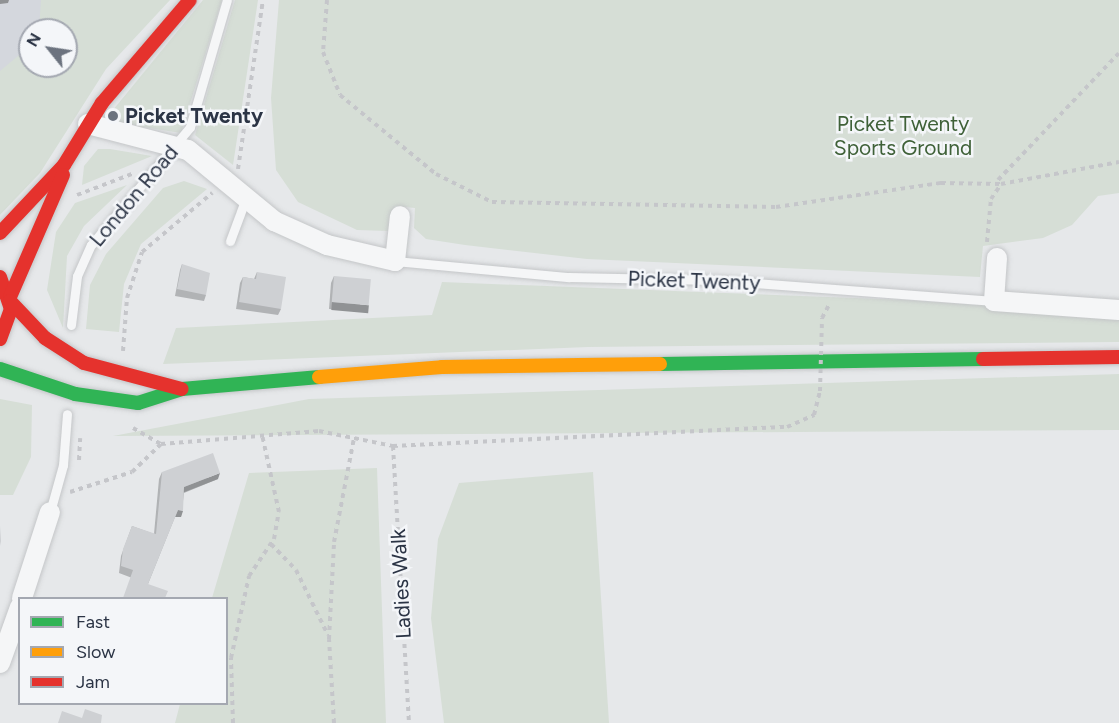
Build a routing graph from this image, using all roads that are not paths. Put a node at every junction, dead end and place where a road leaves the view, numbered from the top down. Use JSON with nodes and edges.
{"nodes":[{"id":1,"x":190,"y":0,"type":"edge"},
{"id":2,"x":227,"y":0,"type":"edge"},
{"id":3,"x":88,"y":124,"type":"junction"},
{"id":4,"x":178,"y":146,"type":"junction"},
{"id":5,"x":64,"y":165,"type":"junction"},
{"id":6,"x":246,"y":198,"type":"junction"},
{"id":7,"x":400,"y":216,"type":"dead end"},
{"id":8,"x":0,"y":233,"type":"edge"},
{"id":9,"x":230,"y":242,"type":"dead end"},
{"id":10,"x":997,"y":258,"type":"dead end"},
{"id":11,"x":395,"y":261,"type":"junction"},
{"id":12,"x":0,"y":277,"type":"edge"},
{"id":13,"x":10,"y":299,"type":"junction"},
{"id":14,"x":994,"y":301,"type":"junction"},
{"id":15,"x":1119,"y":310,"type":"edge"},
{"id":16,"x":71,"y":326,"type":"dead end"},
{"id":17,"x":0,"y":339,"type":"edge"},
{"id":18,"x":1119,"y":357,"type":"edge"},
{"id":19,"x":0,"y":369,"type":"edge"},
{"id":20,"x":182,"y":388,"type":"junction"},
{"id":21,"x":67,"y":414,"type":"dead end"},
{"id":22,"x":50,"y":512,"type":"joint"},
{"id":23,"x":22,"y":597,"type":"edge"},
{"id":24,"x":18,"y":610,"type":"edge"},
{"id":25,"x":7,"y":626,"type":"edge"},
{"id":26,"x":0,"y":663,"type":"edge"}],
"edges":[{"from":1,"to":3,"type":"main road"},
{"from":2,"to":4,"type":"lane","name":"London Road"},
{"from":3,"to":4,"type":"street","name":"Picket Twenty"},
{"from":3,"to":5,"type":"main road"},
{"from":4,"to":6,"type":"street","name":"Picket Twenty"},
{"from":4,"to":16,"type":"lane","name":"London Road"},
{"from":5,"to":8,"type":"main road"},
{"from":5,"to":13,"type":"main road"},
{"from":6,"to":9,"type":"lane"},
{"from":6,"to":11,"type":"street","name":"Picket Twenty"},
{"from":7,"to":11,"type":"street"},
{"from":10,"to":14,"type":"street"},
{"from":11,"to":14,"type":"lane","name":"Picket Twenty"},
{"from":12,"to":13,"type":"main road"},
{"from":13,"to":17,"type":"main road"},
{"from":13,"to":20,"type":"main road"},
{"from":14,"to":15,"type":"street","name":"Picket Twenty"},
{"from":18,"to":20,"type":"main road"},
{"from":19,"to":20,"type":"main road"},
{"from":21,"to":22,"type":"lane"},
{"from":22,"to":23,"type":"street"},
{"from":24,"to":25,"type":"street"},
{"from":25,"to":26,"type":"street"}]}
